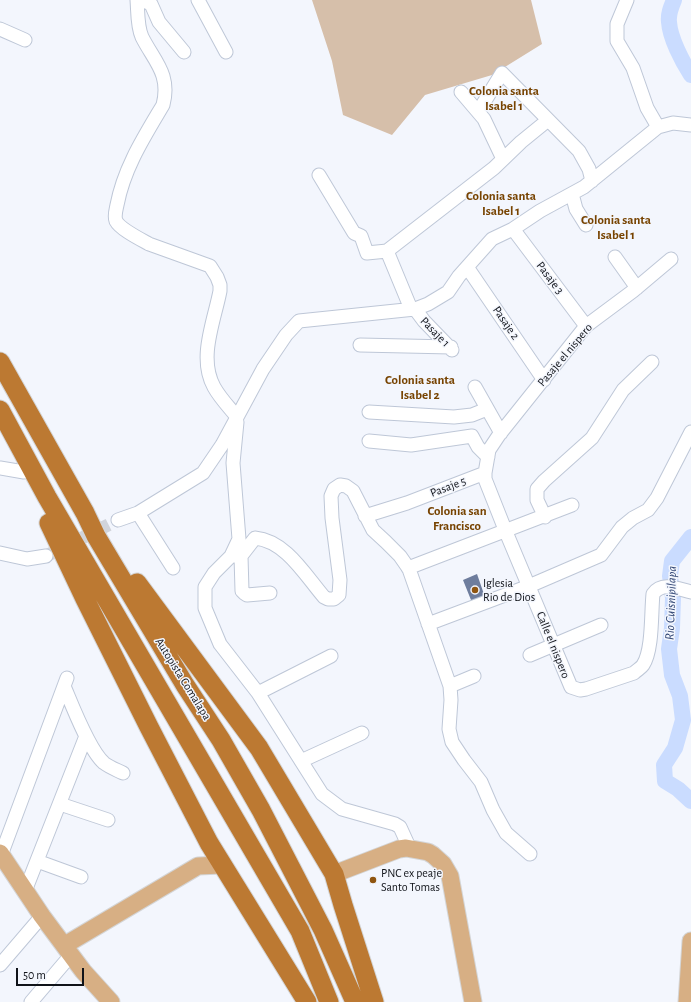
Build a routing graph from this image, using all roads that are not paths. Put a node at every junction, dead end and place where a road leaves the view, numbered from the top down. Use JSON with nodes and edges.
{"nodes":[{"id":1,"x":198,"y":0,"type":"edge"},
{"id":2,"x":143,"y":1,"type":"edge"},
{"id":3,"x":622,"y":2,"type":"edge"},
{"id":4,"x":0,"y":29,"type":"edge"},
{"id":5,"x":25,"y":40,"type":"dead end"},
{"id":6,"x":184,"y":52,"type":"dead end"},
{"id":7,"x":226,"y":52,"type":"dead end"},
{"id":8,"x":460,"y":92,"type":"dead end"},
{"id":9,"x":478,"y":112,"type":"junction"},
{"id":10,"x":548,"y":120,"type":"junction"},
{"id":11,"x":691,"y":125,"type":"edge"},
{"id":12,"x":658,"y":127,"type":"junction"},
{"id":13,"x":503,"y":159,"type":"junction"},
{"id":14,"x":319,"y":175,"type":"dead end"},
{"id":15,"x":592,"y":181,"type":"junction"},
{"id":16,"x":572,"y":194,"type":"junction"},
{"id":17,"x":586,"y":225,"type":"dead end"},
{"id":18,"x":513,"y":229,"type":"junction"},
{"id":19,"x":387,"y":251,"type":"junction"},
{"id":20,"x":615,"y":257,"type":"dead end"},
{"id":21,"x":671,"y":259,"type":"dead end"},
{"id":22,"x":467,"y":267,"type":"junction"},
{"id":23,"x":637,"y":288,"type":"junction"},
{"id":24,"x":413,"y":309,"type":"junction"},
{"id":25,"x":586,"y":326,"type":"junction"},
{"id":26,"x":360,"y":345,"type":"dead end"},
{"id":27,"x":0,"y":362,"type":"edge"},
{"id":28,"x":652,"y":362,"type":"dead end"},
{"id":29,"x":544,"y":380,"type":"junction"},
{"id":30,"x":475,"y":387,"type":"dead end"},
{"id":31,"x":487,"y":409,"type":"junction"},
{"id":32,"x":0,"y":410,"type":"edge"},
{"id":33,"x":369,"y":412,"type":"dead end"},
{"id":34,"x":0,"y":414,"type":"edge"},
{"id":35,"x":237,"y":417,"type":"junction"},
{"id":36,"x":691,"y":432,"type":"edge"},
{"id":37,"x":501,"y":433,"type":"junction"},
{"id":38,"x":368,"y":441,"type":"dead end"},
{"id":39,"x":488,"y":457,"type":"junction"},
{"id":40,"x":0,"y":468,"type":"edge"},
{"id":41,"x":24,"y":472,"type":"junction"},
{"id":42,"x":485,"y":473,"type":"junction"},
{"id":43,"x":572,"y":505,"type":"dead end"},
{"id":44,"x":85,"y":513,"type":"junction"},
{"id":45,"x":138,"y":513,"type":"junction"},
{"id":46,"x":365,"y":516,"type":"junction"},
{"id":47,"x":546,"y":517,"type":"junction"},
{"id":48,"x":118,"y":520,"type":"tunnel mouth"},
{"id":49,"x":506,"y":532,"type":"junction"},
{"id":50,"x":0,"y":553,"type":"edge"},
{"id":51,"x":46,"y":556,"type":"tunnel mouth"},
{"id":52,"x":236,"y":556,"type":"junction"},
{"id":53,"x":173,"y":568,"type":"dead end"},
{"id":54,"x":408,"y":568,"type":"junction"},
{"id":55,"x":529,"y":586,"type":"junction"},
{"id":56,"x":691,"y":592,"type":"edge"},
{"id":57,"x":270,"y":593,"type":"dead end"},
{"id":58,"x":428,"y":624,"type":"junction"},
{"id":59,"x":601,"y":625,"type":"dead end"},
{"id":60,"x":554,"y":646,"type":"junction"},
{"id":61,"x":530,"y":655,"type":"dead end"},
{"id":62,"x":331,"y":656,"type":"dead end"},
{"id":63,"x":474,"y":676,"type":"dead end"},
{"id":64,"x":450,"y":686,"type":"junction"},
{"id":65,"x":258,"y":692,"type":"junction"},
{"id":66,"x":362,"y":733,"type":"dead end"},
{"id":67,"x":86,"y":736,"type":"junction"},
{"id":68,"x":301,"y":761,"type":"junction"},
{"id":69,"x":123,"y":773,"type":"dead end"},
{"id":70,"x":60,"y":804,"type":"junction"},
{"id":71,"x":108,"y":820,"type":"dead end"},
{"id":72,"x":209,"y":843,"type":"junction"},
{"id":73,"x":410,"y":849,"type":"junction"},
{"id":74,"x":530,"y":854,"type":"dead end"},
{"id":75,"x":1,"y":855,"type":"edge"},
{"id":76,"x":37,"y":861,"type":"junction"},
{"id":77,"x":222,"y":865,"type":"junction"},
{"id":78,"x":198,"y":866,"type":"junction"},
{"id":79,"x":334,"y":874,"type":"junction"},
{"id":80,"x":81,"y":877,"type":"dead end"},
{"id":81,"x":25,"y":892,"type":"junction"},
{"id":82,"x":42,"y":916,"type":"junction"},
{"id":83,"x":691,"y":941,"type":"edge"},
{"id":84,"x":68,"y":950,"type":"junction"},
{"id":85,"x":0,"y":965,"type":"edge"},
{"id":86,"x":31,"y":1002,"type":"edge"},
{"id":87,"x":111,"y":1002,"type":"edge"},
{"id":88,"x":307,"y":1002,"type":"edge"},
{"id":89,"x":330,"y":1002,"type":"edge"},
{"id":90,"x":355,"y":1002,"type":"edge"},
{"id":91,"x":374,"y":1002,"type":"edge"},
{"id":92,"x":473,"y":1002,"type":"edge"},
{"id":93,"x":687,"y":1002,"type":"edge"}],
"edges":[{"from":1,"to":7,"type":"street"},
{"from":2,"to":6,"type":"street"},
{"from":2,"to":35,"type":"street"},
{"from":3,"to":12,"type":"street"},
{"from":4,"to":5,"type":"street"},
{"from":8,"to":9,"type":"street"},
{"from":9,"to":10,"type":"street"},
{"from":9,"to":13,"type":"street"},
{"from":10,"to":13,"type":"street"},
{"from":10,"to":15,"type":"street"},
{"from":11,"to":12,"type":"street"},
{"from":12,"to":15,"type":"street"},
{"from":13,"to":19,"type":"street"},
{"from":14,"to":19,"type":"street"},
{"from":15,"to":16,"type":"street"},
{"from":16,"to":17,"type":"street"},
{"from":16,"to":18,"type":"street"},
{"from":18,"to":22,"type":"street"},
{"from":18,"to":25,"type":"street","name":"Pasaje 3"},
{"from":19,"to":24,"type":"street","name":"Pasaje 1"},
{"from":20,"to":23,"type":"street"},
{"from":21,"to":23,"type":"street","name":"Pasaje el nispero"},
{"from":22,"to":24,"type":"street"},
{"from":22,"to":29,"type":"street","name":"Pasaje 2"},
{"from":23,"to":25,"type":"street","name":"Pasaje el nispero"},
{"from":24,"to":26,"type":"street","name":"Pasaje 1"},
{"from":24,"to":35,"type":"street"},
{"from":25,"to":29,"type":"street","name":"Pasaje el nispero"},
{"from":27,"to":44,"type":"highway","name":"Autopista Comalapa"},
{"from":28,"to":47,"type":"street"},
{"from":29,"to":37,"type":"street","name":"Pasaje el nispero"},
{"from":30,"to":31,"type":"street"},
{"from":31,"to":33,"type":"street"},
{"from":31,"to":37,"type":"street"},
{"from":32,"to":89,"type":"highway","name":"Autopista Comalapa"},
{"from":34,"to":41,"type":"highway"},
{"from":35,"to":45,"type":"street"},
{"from":35,"to":52,"type":"street"},
{"from":36,"to":55,"type":"street"},
{"from":37,"to":39,"type":"street","name":"Pasaje el nispero"},
{"from":38,"to":39,"type":"street"},
{"from":39,"to":42,"type":"street","name":"Pasaje el nispero"},
{"from":40,"to":41,"type":"street"},
{"from":41,"to":72,"type":"highway"},
{"from":42,"to":46,"type":"street","name":"Pasaje 5"},
{"from":42,"to":49,"type":"street","name":"Calle el nispero"},
{"from":43,"to":47,"type":"street"},
{"from":44,"to":79,"type":"highway"},
{"from":44,"to":90,"type":"highway","name":"Autopista Comalapa"},
{"from":45,"to":48,"type":"street"},
{"from":45,"to":53,"type":"street"},
{"from":46,"to":52,"type":"street"},
{"from":46,"to":54,"type":"street"},
{"from":47,"to":49,"type":"street"},
{"from":49,"to":54,"type":"street"},
{"from":49,"to":55,"type":"street","name":"Calle el nispero"},
{"from":50,"to":51,"type":"street"},
{"from":52,"to":57,"type":"street"},
{"from":52,"to":65,"type":"street"},
{"from":54,"to":58,"type":"street"},
{"from":55,"to":58,"type":"street"},
{"from":55,"to":60,"type":"street","name":"Calle el nispero"},
{"from":56,"to":60,"type":"street","name":"Calle el nispero"},
{"from":58,"to":64,"type":"street"},
{"from":59,"to":60,"type":"street"},
{"from":60,"to":61,"type":"street"},
{"from":62,"to":65,"type":"street"},
{"from":63,"to":64,"type":"street"},
{"from":64,"to":74,"type":"street"},
{"from":65,"to":68,"type":"street"},
{"from":66,"to":68,"type":"street"},
{"from":67,"to":69,"type":"street"},
{"from":67,"to":70,"type":"street"},
{"from":67,"to":75,"type":"street"},
{"from":68,"to":73,"type":"street"},
{"from":70,"to":71,"type":"street"},
{"from":70,"to":76,"type":"street"},
{"from":72,"to":77,"type":"highway"},
{"from":72,"to":78,"type":"main road"},
{"from":73,"to":79,"type":"main road"},
{"from":73,"to":92,"type":"main road"},
{"from":75,"to":81,"type":"main road"},
{"from":76,"to":80,"type":"street"},
{"from":76,"to":81,"type":"street"},
{"from":77,"to":78,"type":"main road"},
{"from":77,"to":88,"type":"highway"},
{"from":78,"to":84,"type":"main road"},
{"from":79,"to":91,"type":"highway"},
{"from":81,"to":82,"type":"main road"},
{"from":82,"to":84,"type":"main road"},
{"from":82,"to":85,"type":"street"},
{"from":83,"to":93,"type":"main road"},
{"from":84,"to":86,"type":"street"},
{"from":84,"to":87,"type":"main road"}]}
